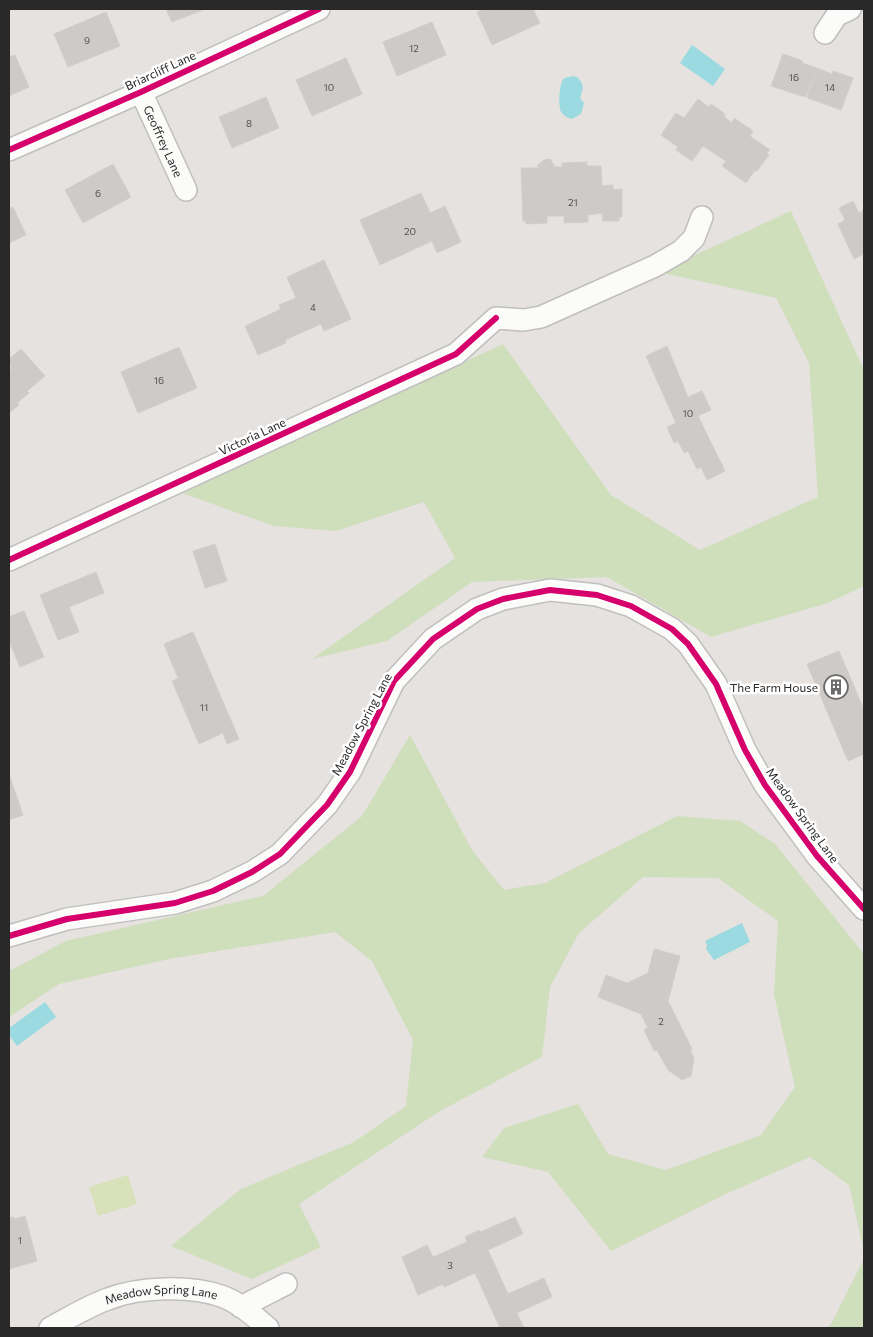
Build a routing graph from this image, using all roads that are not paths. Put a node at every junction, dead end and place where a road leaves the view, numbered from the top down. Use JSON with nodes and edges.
{"nodes":[{"id":1,"x":319,"y":9,"type":"edge"},
{"id":2,"x":850,"y":9,"type":"edge"},
{"id":3,"x":825,"y":33,"type":"dead end"},
{"id":4,"x":141,"y":92,"type":"junction"},
{"id":5,"x":9,"y":150,"type":"edge"},
{"id":6,"x":186,"y":190,"type":"dead end"},
{"id":7,"x":702,"y":217,"type":"dead end"},
{"id":8,"x":9,"y":560,"type":"edge"},
{"id":9,"x":864,"y":909,"type":"edge"},
{"id":10,"x":9,"y":936,"type":"edge"},
{"id":11,"x":286,"y":1284,"type":"dead end"},
{"id":12,"x":241,"y":1307,"type":"junction"},
{"id":13,"x":50,"y":1328,"type":"edge"},
{"id":14,"x":268,"y":1328,"type":"edge"}],
"edges":[{"from":1,"to":4,"type":"street","name":"Briarcliff Lane"},
{"from":2,"to":3,"type":"street"},
{"from":4,"to":5,"type":"street","name":"Briarcliff Lane"},
{"from":4,"to":6,"type":"street","name":"Geoffrey Lane"},
{"from":7,"to":8,"type":"street","name":"Victoria Lane"},
{"from":9,"to":10,"type":"street","name":"Meadow Spring Lane"},
{"from":11,"to":12,"type":"street"},
{"from":12,"to":13,"type":"street","name":"Meadow Spring Lane"},
{"from":12,"to":14,"type":"street","name":"Meadow Spring Lane"}]}
